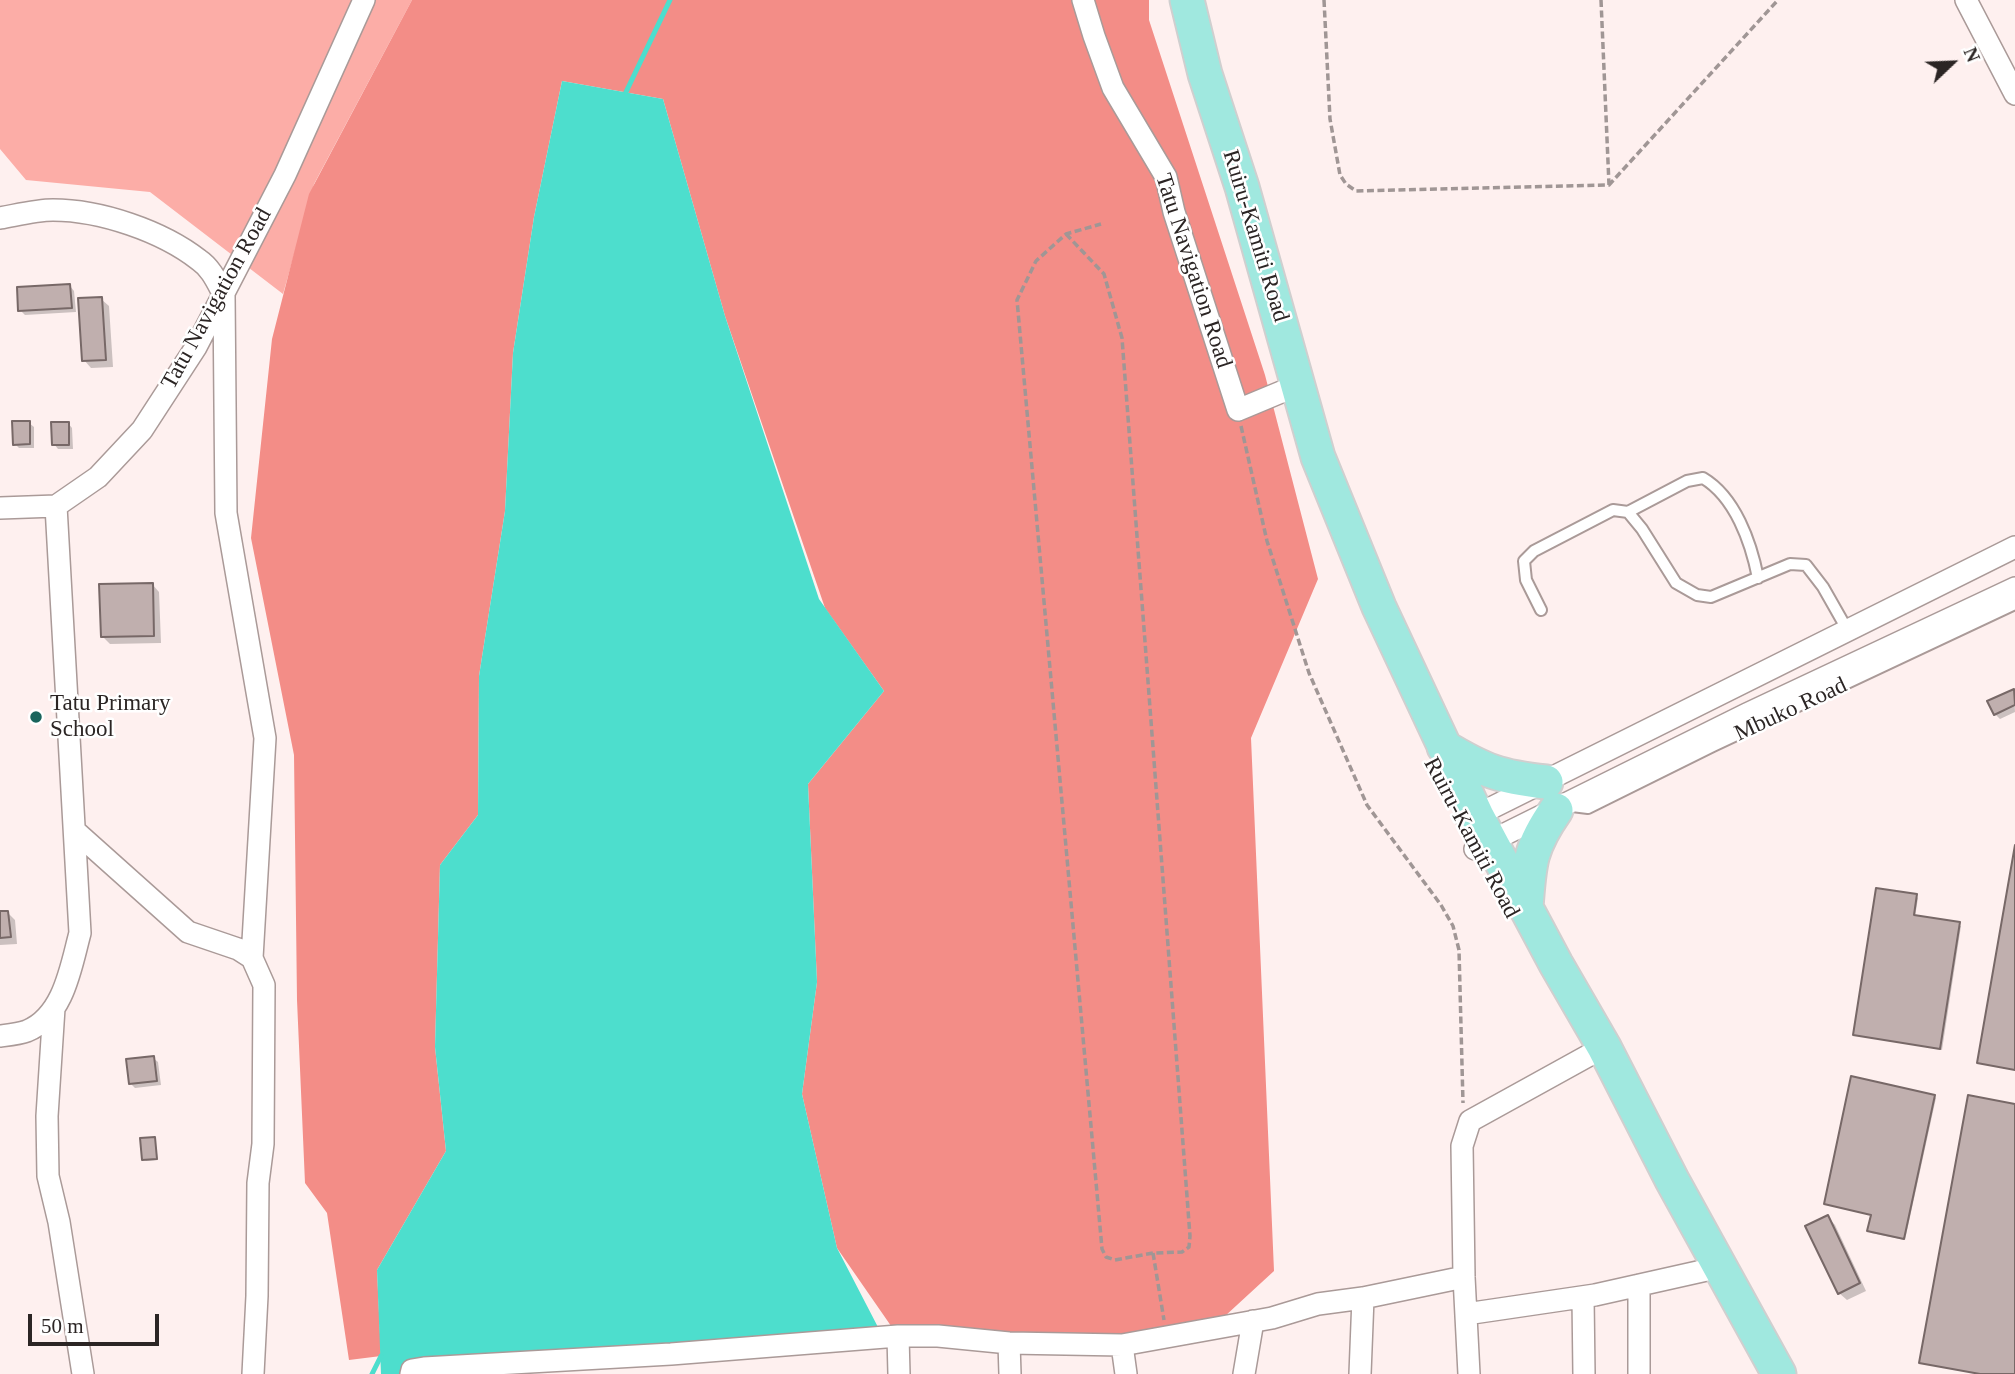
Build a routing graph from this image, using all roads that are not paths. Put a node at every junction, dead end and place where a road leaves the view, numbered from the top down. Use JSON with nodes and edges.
{"nodes":[{"id":1,"x":364,"y":0,"type":"edge"},
{"id":2,"x":1083,"y":0,"type":"edge"},
{"id":3,"x":1187,"y":0,"type":"edge"},
{"id":4,"x":1966,"y":0,"type":"edge"},
{"id":5,"x":2015,"y":94,"type":"edge"},
{"id":6,"x":0,"y":218,"type":"edge"},
{"id":7,"x":224,"y":295,"type":"junction"},
{"id":8,"x":1298,"y":384,"type":"junction"},
{"id":9,"x":1322,"y":472,"type":"junction"},
{"id":10,"x":56,"y":506,"type":"junction"},
{"id":11,"x":0,"y":508,"type":"edge"},
{"id":12,"x":1629,"y":512,"type":"junction"},
{"id":13,"x":2015,"y":547,"type":"edge"},
{"id":14,"x":1758,"y":578,"type":"junction"},
{"id":15,"x":2015,"y":588,"type":"edge"},
{"id":16,"x":2015,"y":604,"type":"edge"},
{"id":17,"x":1541,"y":610,"type":"dead end"},
{"id":18,"x":1848,"y":631,"type":"junction"},
{"id":19,"x":1444,"y":747,"type":"junction"},
{"id":20,"x":1564,"y":793,"type":"junction"},
{"id":21,"x":75,"y":831,"type":"junction"},
{"id":22,"x":1476,"y":832,"type":"junction"},
{"id":23,"x":1526,"y":908,"type":"junction"},
{"id":24,"x":252,"y":958,"type":"junction"},
{"id":25,"x":54,"y":1008,"type":"junction"},
{"id":26,"x":0,"y":1036,"type":"edge"},
{"id":27,"x":1599,"y":1050,"type":"junction"},
{"id":28,"x":1720,"y":1267,"type":"junction"},
{"id":29,"x":1464,"y":1277,"type":"junction"},
{"id":30,"x":1639,"y":1285,"type":"junction"},
{"id":31,"x":1583,"y":1297,"type":"junction"},
{"id":32,"x":1363,"y":1298,"type":"junction"},
{"id":33,"x":1466,"y":1314,"type":"junction"},
{"id":34,"x":1253,"y":1321,"type":"junction"},
{"id":35,"x":898,"y":1336,"type":"junction"},
{"id":36,"x":1009,"y":1343,"type":"junction"},
{"id":37,"x":1122,"y":1345,"type":"junction"},
{"id":38,"x":83,"y":1374,"type":"edge"},
{"id":39,"x":253,"y":1374,"type":"edge"},
{"id":40,"x":411,"y":1374,"type":"edge"},
{"id":41,"x":899,"y":1374,"type":"edge"},
{"id":42,"x":1010,"y":1374,"type":"edge"},
{"id":43,"x":1126,"y":1374,"type":"edge"},
{"id":44,"x":1244,"y":1374,"type":"edge"},
{"id":45,"x":1360,"y":1374,"type":"edge"},
{"id":46,"x":1469,"y":1374,"type":"edge"},
{"id":47,"x":1584,"y":1374,"type":"edge"},
{"id":48,"x":1639,"y":1374,"type":"edge"},
{"id":49,"x":1779,"y":1374,"type":"edge"}],
"edges":[{"from":1,"to":7,"type":"street","name":"Tatu Navigation Road"},
{"from":2,"to":8,"type":"street","name":"Tatu Navigation Road"},
{"from":3,"to":8,"type":"main road","name":"Ruiru-Kamiti Road"},
{"from":4,"to":5,"type":"street"},
{"from":6,"to":7,"type":"street"},
{"from":7,"to":10,"type":"street","name":"Tatu Navigation Road"},
{"from":7,"to":24,"type":"street"},
{"from":8,"to":9,"type":"main road","name":"Ruiru-Kamiti Road"},
{"from":9,"to":19,"type":"main road","name":"Ruiru-Kamiti Road"},
{"from":9,"to":22,"type":"main road","name":"Ruiru-Kamiti Road"},
{"from":10,"to":11,"type":"street"},
{"from":10,"to":21,"type":"street"},
{"from":12,"to":14,"type":"lane"},
{"from":12,"to":14,"type":"lane"},
{"from":12,"to":17,"type":"lane"},
{"from":13,"to":18,"type":"street"},
{"from":14,"to":18,"type":"lane"},
{"from":15,"to":20,"type":"street"},
{"from":16,"to":20,"type":"lane","name":"Mbuko Road"},
{"from":18,"to":20,"type":"street"},
{"from":19,"to":20,"type":"main road"},
{"from":19,"to":22,"type":"main road","name":"Ruiru-Kamiti Road"},
{"from":20,"to":22,"type":"street"},
{"from":20,"to":22,"type":"street"},
{"from":20,"to":23,"type":"main road"},
{"from":21,"to":24,"type":"street"},
{"from":21,"to":25,"type":"street"},
{"from":22,"to":23,"type":"main road","name":"Ruiru-Kamiti Road"},
{"from":22,"to":27,"type":"main road","name":"Ruiru-Kamiti Road"},
{"from":23,"to":27,"type":"main road","name":"Ruiru-Kamiti Road"},
{"from":24,"to":39,"type":"street"},
{"from":25,"to":26,"type":"street"},
{"from":25,"to":38,"type":"street"},
{"from":27,"to":28,"type":"main road","name":"Ruiru-Kamiti Road"},
{"from":27,"to":29,"type":"street"},
{"from":28,"to":30,"type":"street"},
{"from":28,"to":49,"type":"main road","name":"Ruiru-Kamiti Road"},
{"from":29,"to":32,"type":"street"},
{"from":29,"to":33,"type":"street"},
{"from":30,"to":31,"type":"street"},
{"from":30,"to":48,"type":"street"},
{"from":31,"to":33,"type":"street"},
{"from":31,"to":47,"type":"street"},
{"from":32,"to":34,"type":"street"},
{"from":32,"to":45,"type":"street"},
{"from":33,"to":46,"type":"street"},
{"from":34,"to":37,"type":"street"},
{"from":34,"to":44,"type":"street"},
{"from":35,"to":36,"type":"street"},
{"from":35,"to":40,"type":"street"},
{"from":35,"to":41,"type":"street"},
{"from":36,"to":37,"type":"street"},
{"from":36,"to":42,"type":"street"},
{"from":37,"to":43,"type":"street"}]}
